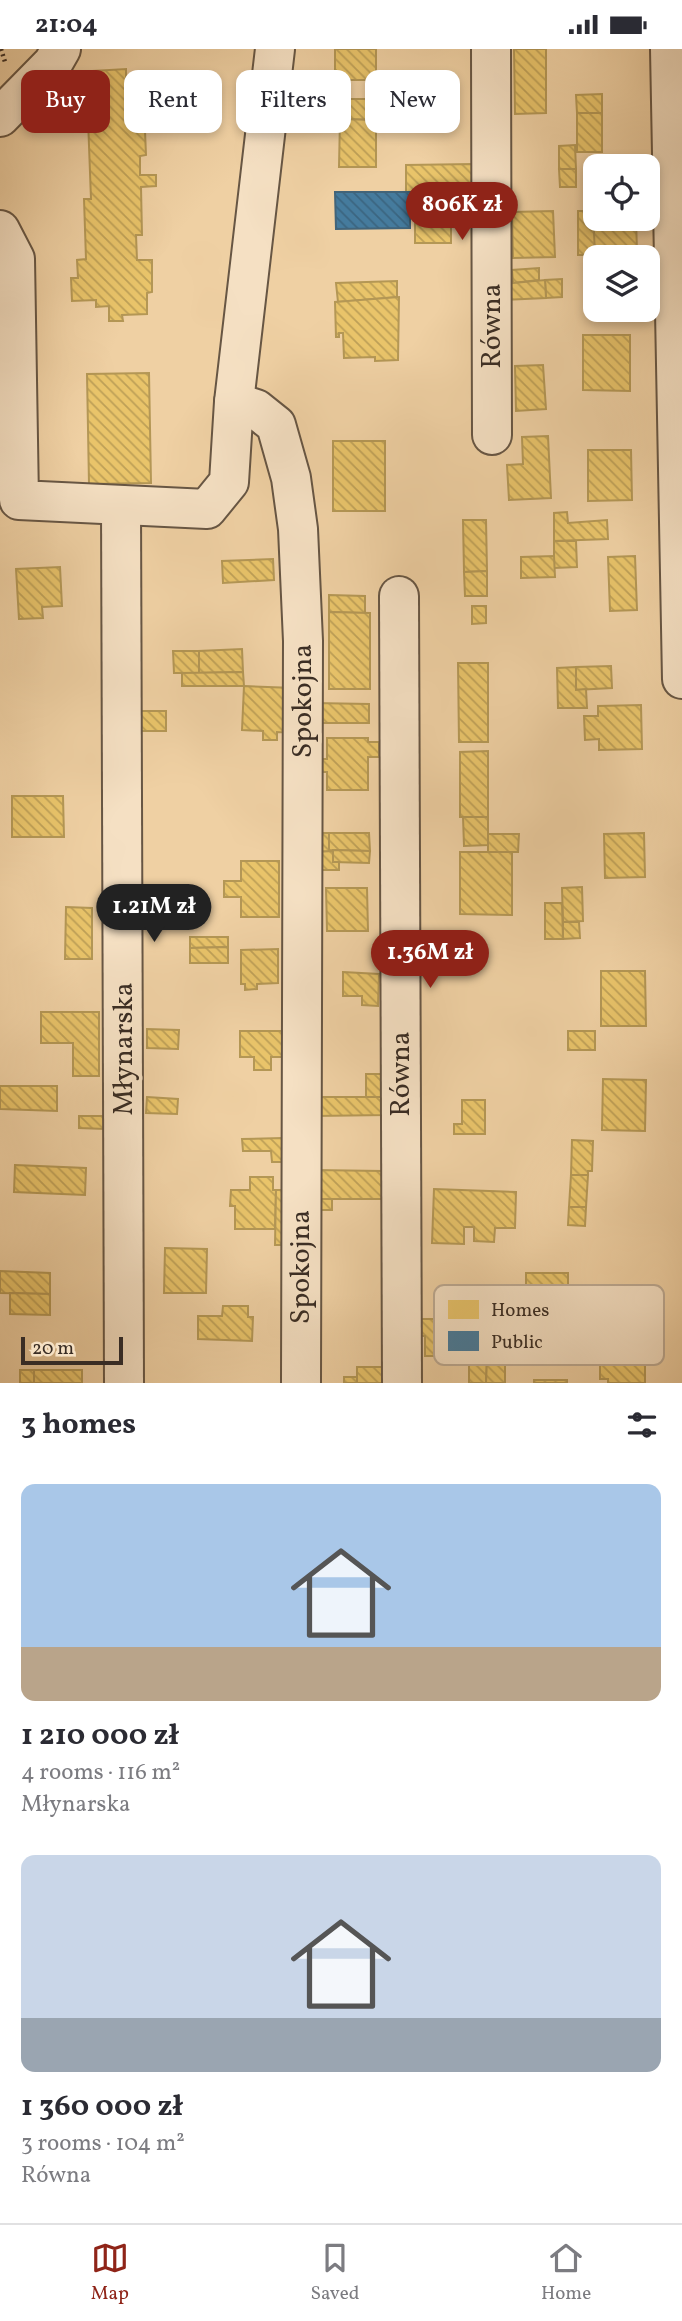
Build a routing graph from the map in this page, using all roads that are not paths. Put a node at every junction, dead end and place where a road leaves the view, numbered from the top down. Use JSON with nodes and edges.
{"nodes":[{"id":1,"x":61,"y":49,"type":"edge"},
{"id":2,"x":275,"y":49,"type":"edge"},
{"id":3,"x":491,"y":49,"type":"edge"},
{"id":4,"x":670,"y":49,"type":"edge"},
{"id":5,"x":0,"y":117,"type":"edge"},
{"id":6,"x":0,"y":230,"type":"edge"},
{"id":7,"x":234,"y":402,"type":"junction"},
{"id":8,"x":492,"y":435,"type":"dead end"},
{"id":9,"x":121,"y":505,"type":"junction"},
{"id":10,"x":399,"y":596,"type":"dead end"},
{"id":11,"x":682,"y":679,"type":"edge"},
{"id":12,"x":124,"y":1383,"type":"edge"},
{"id":13,"x":302,"y":1383,"type":"edge"},
{"id":14,"x":402,"y":1383,"type":"edge"}],
"edges":[{"from":1,"to":5,"type":"street"},
{"from":2,"to":7,"type":"street"},
{"from":3,"to":8,"type":"street","name":"Równa"},
{"from":4,"to":11,"type":"street"},
{"from":6,"to":9,"type":"street"},
{"from":7,"to":9,"type":"street"},
{"from":7,"to":13,"type":"street","name":"Spokojna"},
{"from":9,"to":12,"type":"street","name":"Młynarska"},
{"from":10,"to":14,"type":"street","name":"Równa"}]}
